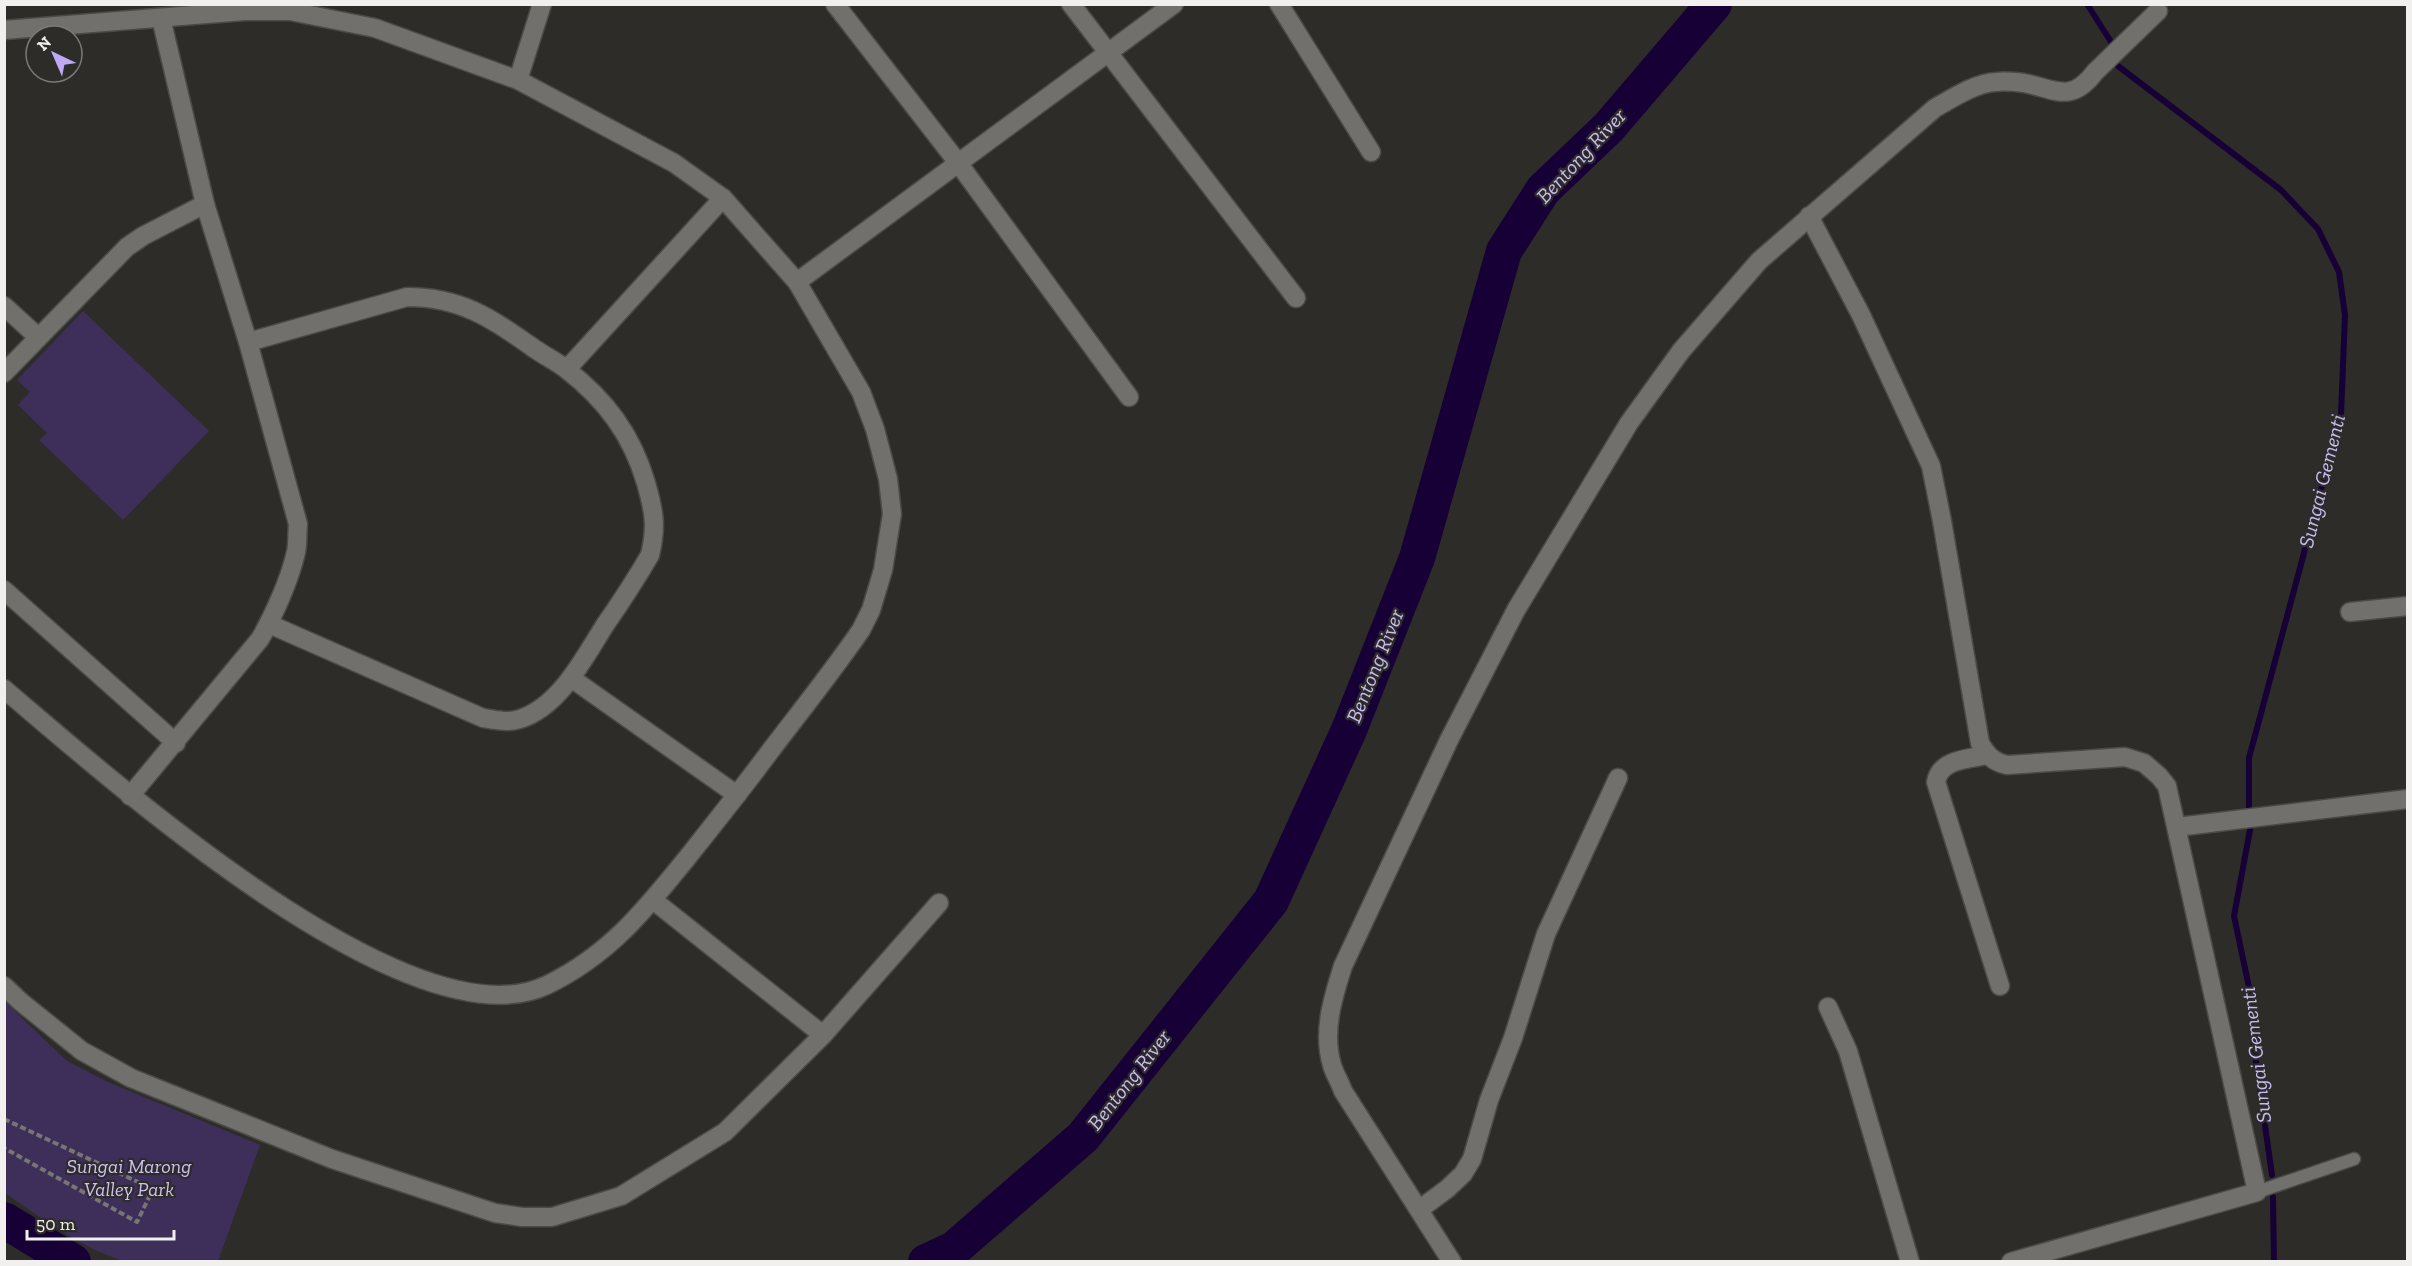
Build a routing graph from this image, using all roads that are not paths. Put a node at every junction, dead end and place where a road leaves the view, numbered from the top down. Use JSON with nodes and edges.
{"nodes":[{"id":1,"x":542,"y":4,"type":"edge"},
{"id":2,"x":835,"y":4,"type":"edge"},
{"id":3,"x":1071,"y":4,"type":"edge"},
{"id":4,"x":1174,"y":4,"type":"edge"},
{"id":5,"x":1279,"y":4,"type":"edge"},
{"id":6,"x":2158,"y":11,"type":"dead end"},
{"id":7,"x":142,"y":12,"type":"edge"},
{"id":8,"x":161,"y":18,"type":"junction"},
{"id":9,"x":4,"y":30,"type":"edge"},
{"id":10,"x":1108,"y":53,"type":"junction"},
{"id":11,"x":518,"y":80,"type":"junction"},
{"id":12,"x":1371,"y":152,"type":"dead end"},
{"id":13,"x":958,"y":165,"type":"junction"},
{"id":14,"x":723,"y":198,"type":"junction"},
{"id":15,"x":205,"y":204,"type":"junction"},
{"id":16,"x":1809,"y":216,"type":"junction"},
{"id":17,"x":797,"y":282,"type":"junction"},
{"id":18,"x":1296,"y":298,"type":"dead end"},
{"id":19,"x":4,"y":306,"type":"edge"},
{"id":20,"x":38,"y":336,"type":"junction"},
{"id":21,"x":248,"y":342,"type":"junction"},
{"id":22,"x":567,"y":369,"type":"junction"},
{"id":23,"x":4,"y":373,"type":"edge"},
{"id":24,"x":1129,"y":397,"type":"dead end"},
{"id":25,"x":4,"y":590,"type":"edge"},
{"id":26,"x":2408,"y":606,"type":"edge"},
{"id":27,"x":2350,"y":612,"type":"dead end"},
{"id":28,"x":269,"y":624,"type":"junction"},
{"id":29,"x":571,"y":678,"type":"junction"},
{"id":30,"x":4,"y":689,"type":"edge"},
{"id":31,"x":176,"y":743,"type":"junction"},
{"id":32,"x":1988,"y":755,"type":"junction"},
{"id":33,"x":1618,"y":778,"type":"dead end"},
{"id":34,"x":737,"y":795,"type":"junction"},
{"id":35,"x":130,"y":796,"type":"junction"},
{"id":36,"x":2408,"y":799,"type":"edge"},
{"id":37,"x":2177,"y":827,"type":"junction"},
{"id":38,"x":653,"y":900,"type":"junction"},
{"id":39,"x":939,"y":903,"type":"dead end"},
{"id":40,"x":4,"y":986,"type":"edge"},
{"id":41,"x":2000,"y":986,"type":"dead end"},
{"id":42,"x":1828,"y":1007,"type":"dead end"},
{"id":43,"x":824,"y":1035,"type":"junction"},
{"id":44,"x":2354,"y":1159,"type":"dead end"},
{"id":45,"x":2257,"y":1192,"type":"junction"},
{"id":46,"x":1420,"y":1209,"type":"junction"},
{"id":47,"x":1452,"y":1262,"type":"edge"},
{"id":48,"x":1910,"y":1262,"type":"edge"},
{"id":49,"x":2011,"y":1262,"type":"edge"}],
"edges":[{"from":1,"to":11,"type":"street"},
{"from":2,"to":13,"type":"street"},
{"from":3,"to":10,"type":"street"},
{"from":4,"to":10,"type":"street"},
{"from":5,"to":12,"type":"street"},
{"from":6,"to":16,"type":"street"},
{"from":7,"to":8,"type":"street"},
{"from":7,"to":9,"type":"street"},
{"from":8,"to":11,"type":"street"},
{"from":8,"to":15,"type":"street"},
{"from":10,"to":13,"type":"street"},
{"from":10,"to":18,"type":"street"},
{"from":11,"to":14,"type":"street"},
{"from":13,"to":17,"type":"street"},
{"from":13,"to":24,"type":"street"},
{"from":14,"to":17,"type":"street"},
{"from":14,"to":22,"type":"street"},
{"from":15,"to":20,"type":"street"},
{"from":15,"to":21,"type":"street"},
{"from":16,"to":32,"type":"street"},
{"from":16,"to":46,"type":"street"},
{"from":17,"to":34,"type":"street"},
{"from":19,"to":20,"type":"street"},
{"from":20,"to":23,"type":"street"},
{"from":21,"to":22,"type":"street"},
{"from":21,"to":28,"type":"street"},
{"from":22,"to":29,"type":"street"},
{"from":25,"to":31,"type":"street"},
{"from":26,"to":27,"type":"street"},
{"from":28,"to":29,"type":"street"},
{"from":28,"to":31,"type":"street"},
{"from":29,"to":34,"type":"street"},
{"from":30,"to":35,"type":"street"},
{"from":31,"to":35,"type":"street"},
{"from":32,"to":37,"type":"street"},
{"from":32,"to":41,"type":"street"},
{"from":33,"to":46,"type":"street"},
{"from":34,"to":38,"type":"street"},
{"from":35,"to":38,"type":"street"},
{"from":36,"to":37,"type":"street"},
{"from":37,"to":45,"type":"street"},
{"from":38,"to":43,"type":"street"},
{"from":39,"to":43,"type":"street"},
{"from":40,"to":43,"type":"street"},
{"from":42,"to":48,"type":"street"},
{"from":44,"to":45,"type":"lane"},
{"from":45,"to":49,"type":"street"},
{"from":46,"to":47,"type":"street"}]}
